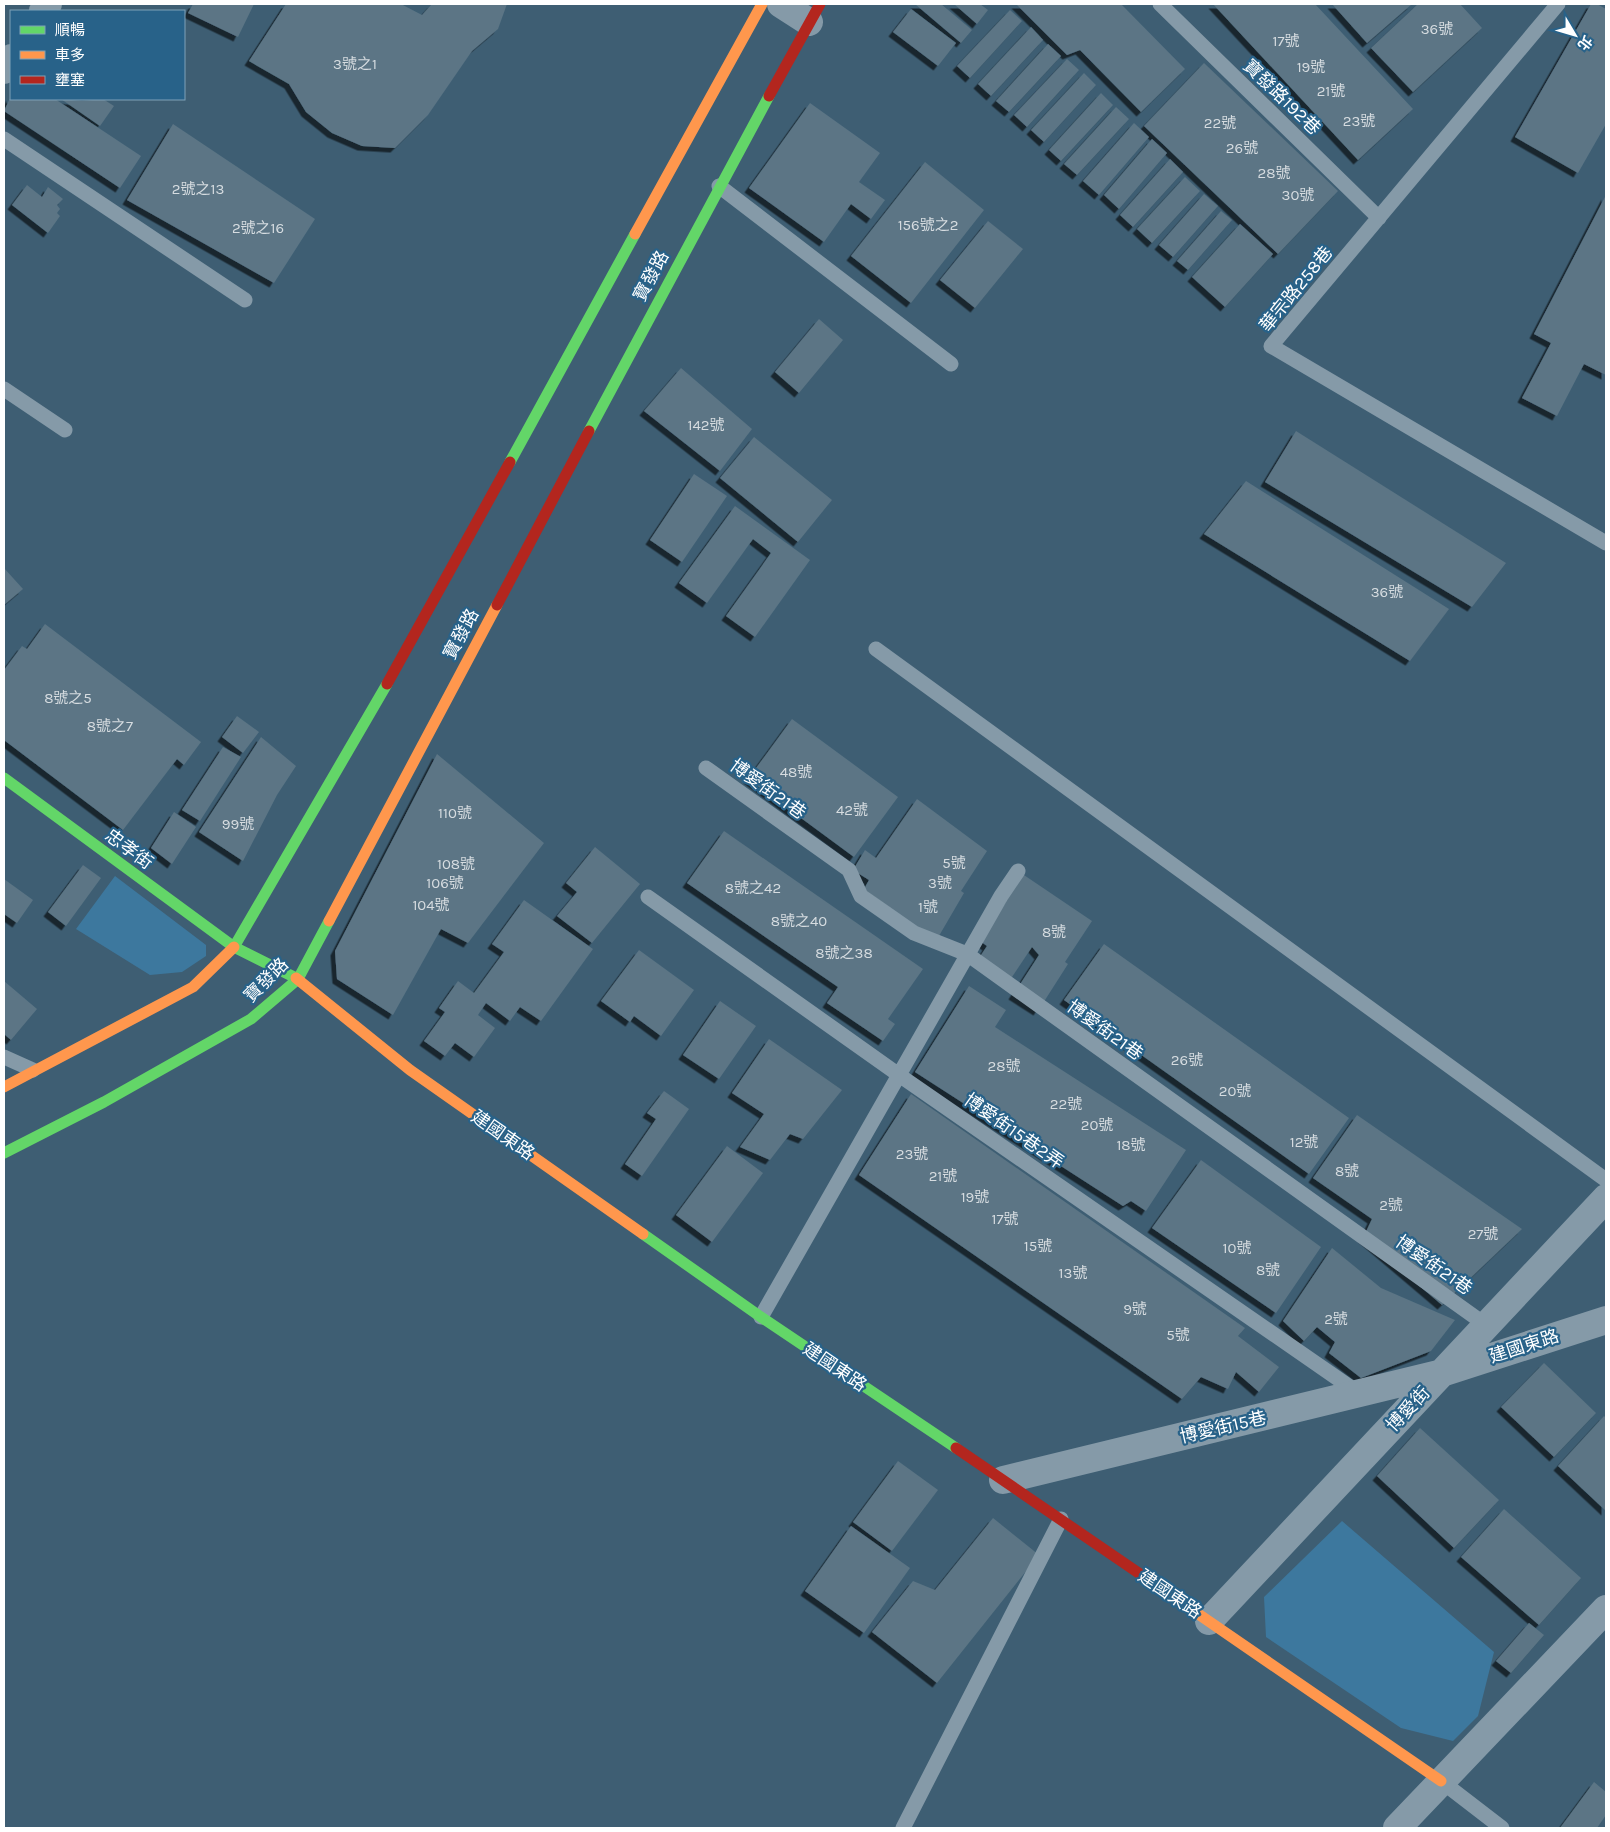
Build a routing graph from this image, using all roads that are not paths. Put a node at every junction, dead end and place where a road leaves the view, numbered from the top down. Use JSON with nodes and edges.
{"nodes":[{"id":1,"x":762,"y":4,"type":"edge"},
{"id":2,"x":781,"y":4,"type":"edge"},
{"id":3,"x":1160,"y":4,"type":"edge"},
{"id":4,"x":1558,"y":4,"type":"edge"},
{"id":5,"x":814,"y":13,"type":"edge"},
{"id":6,"x":4,"y":139,"type":"edge"},
{"id":7,"x":719,"y":186,"type":"junction"},
{"id":8,"x":1379,"y":218,"type":"junction"},
{"id":9,"x":245,"y":300,"type":"dead end"},
{"id":10,"x":951,"y":364,"type":"dead end"},
{"id":11,"x":4,"y":389,"type":"edge"},
{"id":12,"x":65,"y":430,"type":"dead end"},
{"id":13,"x":1606,"y":543,"type":"edge"},
{"id":14,"x":876,"y":649,"type":"dead end"},
{"id":15,"x":706,"y":768,"type":"dead end"},
{"id":16,"x":4,"y":778,"type":"edge"},
{"id":17,"x":1018,"y":871,"type":"dead end"},
{"id":18,"x":648,"y":896,"type":"dead end"},
{"id":19,"x":234,"y":947,"type":"junction"},
{"id":20,"x":968,"y":954,"type":"junction"},
{"id":21,"x":298,"y":979,"type":"junction"},
{"id":22,"x":4,"y":1057,"type":"edge"},
{"id":23,"x":33,"y":1070,"type":"junction"},
{"id":24,"x":899,"y":1075,"type":"junction"},
{"id":25,"x":4,"y":1086,"type":"edge"},
{"id":26,"x":4,"y":1153,"type":"edge"},
{"id":27,"x":1606,"y":1180,"type":"edge"},
{"id":28,"x":1606,"y":1198,"type":"edge"},
{"id":29,"x":761,"y":1317,"type":"junction"},
{"id":30,"x":1606,"y":1320,"type":"edge"},
{"id":31,"x":1486,"y":1325,"type":"junction"},
{"id":32,"x":1442,"y":1373,"type":"junction"},
{"id":33,"x":1360,"y":1394,"type":"junction"},
{"id":34,"x":1003,"y":1480,"type":"junction"},
{"id":35,"x":1061,"y":1519,"type":"junction"},
{"id":36,"x":1606,"y":1609,"type":"edge"},
{"id":37,"x":1209,"y":1621,"type":"junction"},
{"id":38,"x":1441,"y":1781,"type":"junction"},
{"id":39,"x":903,"y":1828,"type":"edge"},
{"id":40,"x":1397,"y":1828,"type":"edge"},
{"id":41,"x":1502,"y":1828,"type":"edge"}],
"edges":[{"from":1,"to":19,"type":"main road","name":"寶發路"},
{"from":2,"to":5,"type":"street"},
{"from":3,"to":8,"type":"lane","name":"寶發路192巷"},
{"from":4,"to":8,"type":"lane","name":"華宗路258巷"},
{"from":5,"to":7,"type":"main road","name":"寶發路"},
{"from":6,"to":9,"type":"lane"},
{"from":7,"to":10,"type":"lane"},
{"from":7,"to":21,"type":"main road","name":"寶發路"},
{"from":8,"to":13,"type":"lane","name":"華宗路258巷"},
{"from":11,"to":12,"type":"lane"},
{"from":14,"to":27,"type":"lane"},
{"from":15,"to":20,"type":"lane","name":"博愛街21巷"},
{"from":16,"to":19,"type":"main road","name":"忠孝街"},
{"from":17,"to":20,"type":"lane"},
{"from":18,"to":24,"type":"lane","name":"博愛街15巷2弄"},
{"from":19,"to":21,"type":"main road","name":"建國東路"},
{"from":19,"to":23,"type":"main road","name":"寶發路"},
{"from":20,"to":24,"type":"lane"},
{"from":20,"to":31,"type":"lane","name":"博愛街21巷"},
{"from":21,"to":26,"type":"main road","name":"寶發路"},
{"from":21,"to":29,"type":"main road","name":"建國東路"},
{"from":22,"to":23,"type":"lane"},
{"from":23,"to":25,"type":"main road","name":"寶發路"},
{"from":24,"to":29,"type":"lane"},
{"from":24,"to":33,"type":"lane","name":"博愛街15巷2弄"},
{"from":28,"to":31,"type":"street","name":"博愛街"},
{"from":29,"to":34,"type":"main road","name":"建國東路"},
{"from":30,"to":32,"type":"street","name":"建國東路"},
{"from":31,"to":32,"type":"street","name":"博愛街"},
{"from":32,"to":33,"type":"street","name":"博愛街15巷"},
{"from":32,"to":37,"type":"street","name":"博愛街"},
{"from":33,"to":34,"type":"street","name":"博愛街15巷"},
{"from":34,"to":35,"type":"main road","name":"建國東路"},
{"from":35,"to":37,"type":"main road","name":"建國東路"},
{"from":35,"to":39,"type":"lane"},
{"from":36,"to":38,"type":"street"},
{"from":37,"to":38,"type":"main road","name":"建國東路"},
{"from":38,"to":40,"type":"street"},
{"from":38,"to":41,"type":"lane"}]}
